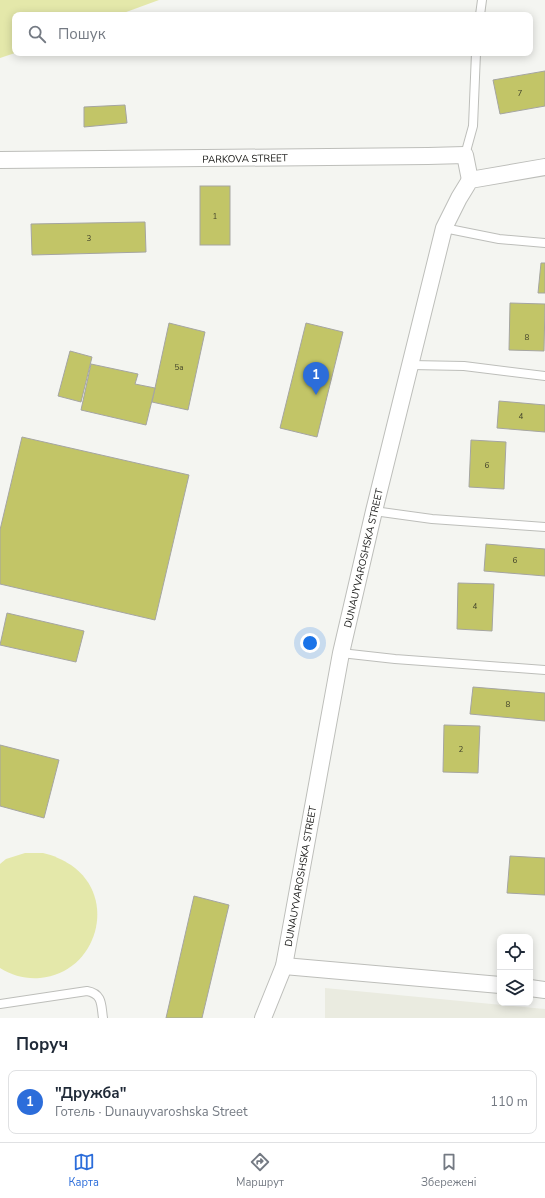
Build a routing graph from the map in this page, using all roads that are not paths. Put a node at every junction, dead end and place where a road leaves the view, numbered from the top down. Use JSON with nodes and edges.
{"nodes":[{"id":1,"x":482,"y":0,"type":"edge"},
{"id":2,"x":480,"y":12,"type":"edge"},
{"id":3,"x":476,"y":56,"type":"edge"},
{"id":4,"x":465,"y":155,"type":"junction"},
{"id":5,"x":0,"y":160,"type":"edge"},
{"id":6,"x":545,"y":167,"type":"edge"},
{"id":7,"x":470,"y":180,"type":"junction"},
{"id":8,"x":444,"y":228,"type":"junction"},
{"id":9,"x":545,"y":243,"type":"edge"},
{"id":10,"x":411,"y":365,"type":"junction"},
{"id":11,"x":545,"y":376,"type":"edge"},
{"id":12,"x":374,"y":511,"type":"junction"},
{"id":13,"x":545,"y":528,"type":"edge"},
{"id":14,"x":341,"y":653,"type":"junction"},
{"id":15,"x":545,"y":670,"type":"edge"},
{"id":16,"x":284,"y":966,"type":"junction"},
{"id":17,"x":497,"y":985,"type":"edge"},
{"id":18,"x":533,"y":988,"type":"edge"},
{"id":19,"x":545,"y":990,"type":"edge"},
{"id":20,"x":0,"y":1004,"type":"edge"},
{"id":21,"x":103,"y":1018,"type":"edge"},
{"id":22,"x":263,"y":1018,"type":"edge"}],
"edges":[{"from":1,"to":2,"type":"lane"},
{"from":3,"to":4,"type":"lane"},
{"from":4,"to":5,"type":"street","name":"PARKOVA STREET"},
{"from":4,"to":7,"type":"street"},
{"from":6,"to":7,"type":"street"},
{"from":7,"to":8,"type":"street","name":"DUNAUYVAROSHSKA STREET"},
{"from":8,"to":9,"type":"lane"},
{"from":8,"to":10,"type":"street","name":"DUNAUYVAROSHSKA STREET"},
{"from":10,"to":11,"type":"lane"},
{"from":10,"to":12,"type":"street","name":"DUNAUYVAROSHSKA STREET"},
{"from":12,"to":13,"type":"lane"},
{"from":12,"to":14,"type":"street","name":"DUNAUYVAROSHSKA STREET"},
{"from":14,"to":15,"type":"lane"},
{"from":14,"to":16,"type":"street","name":"DUNAUYVAROSHSKA STREET"},
{"from":16,"to":17,"type":"street"},
{"from":16,"to":22,"type":"street","name":"DUNAUYVAROSHSKA STREET"},
{"from":18,"to":19,"type":"street"},
{"from":20,"to":21,"type":"lane"}]}
